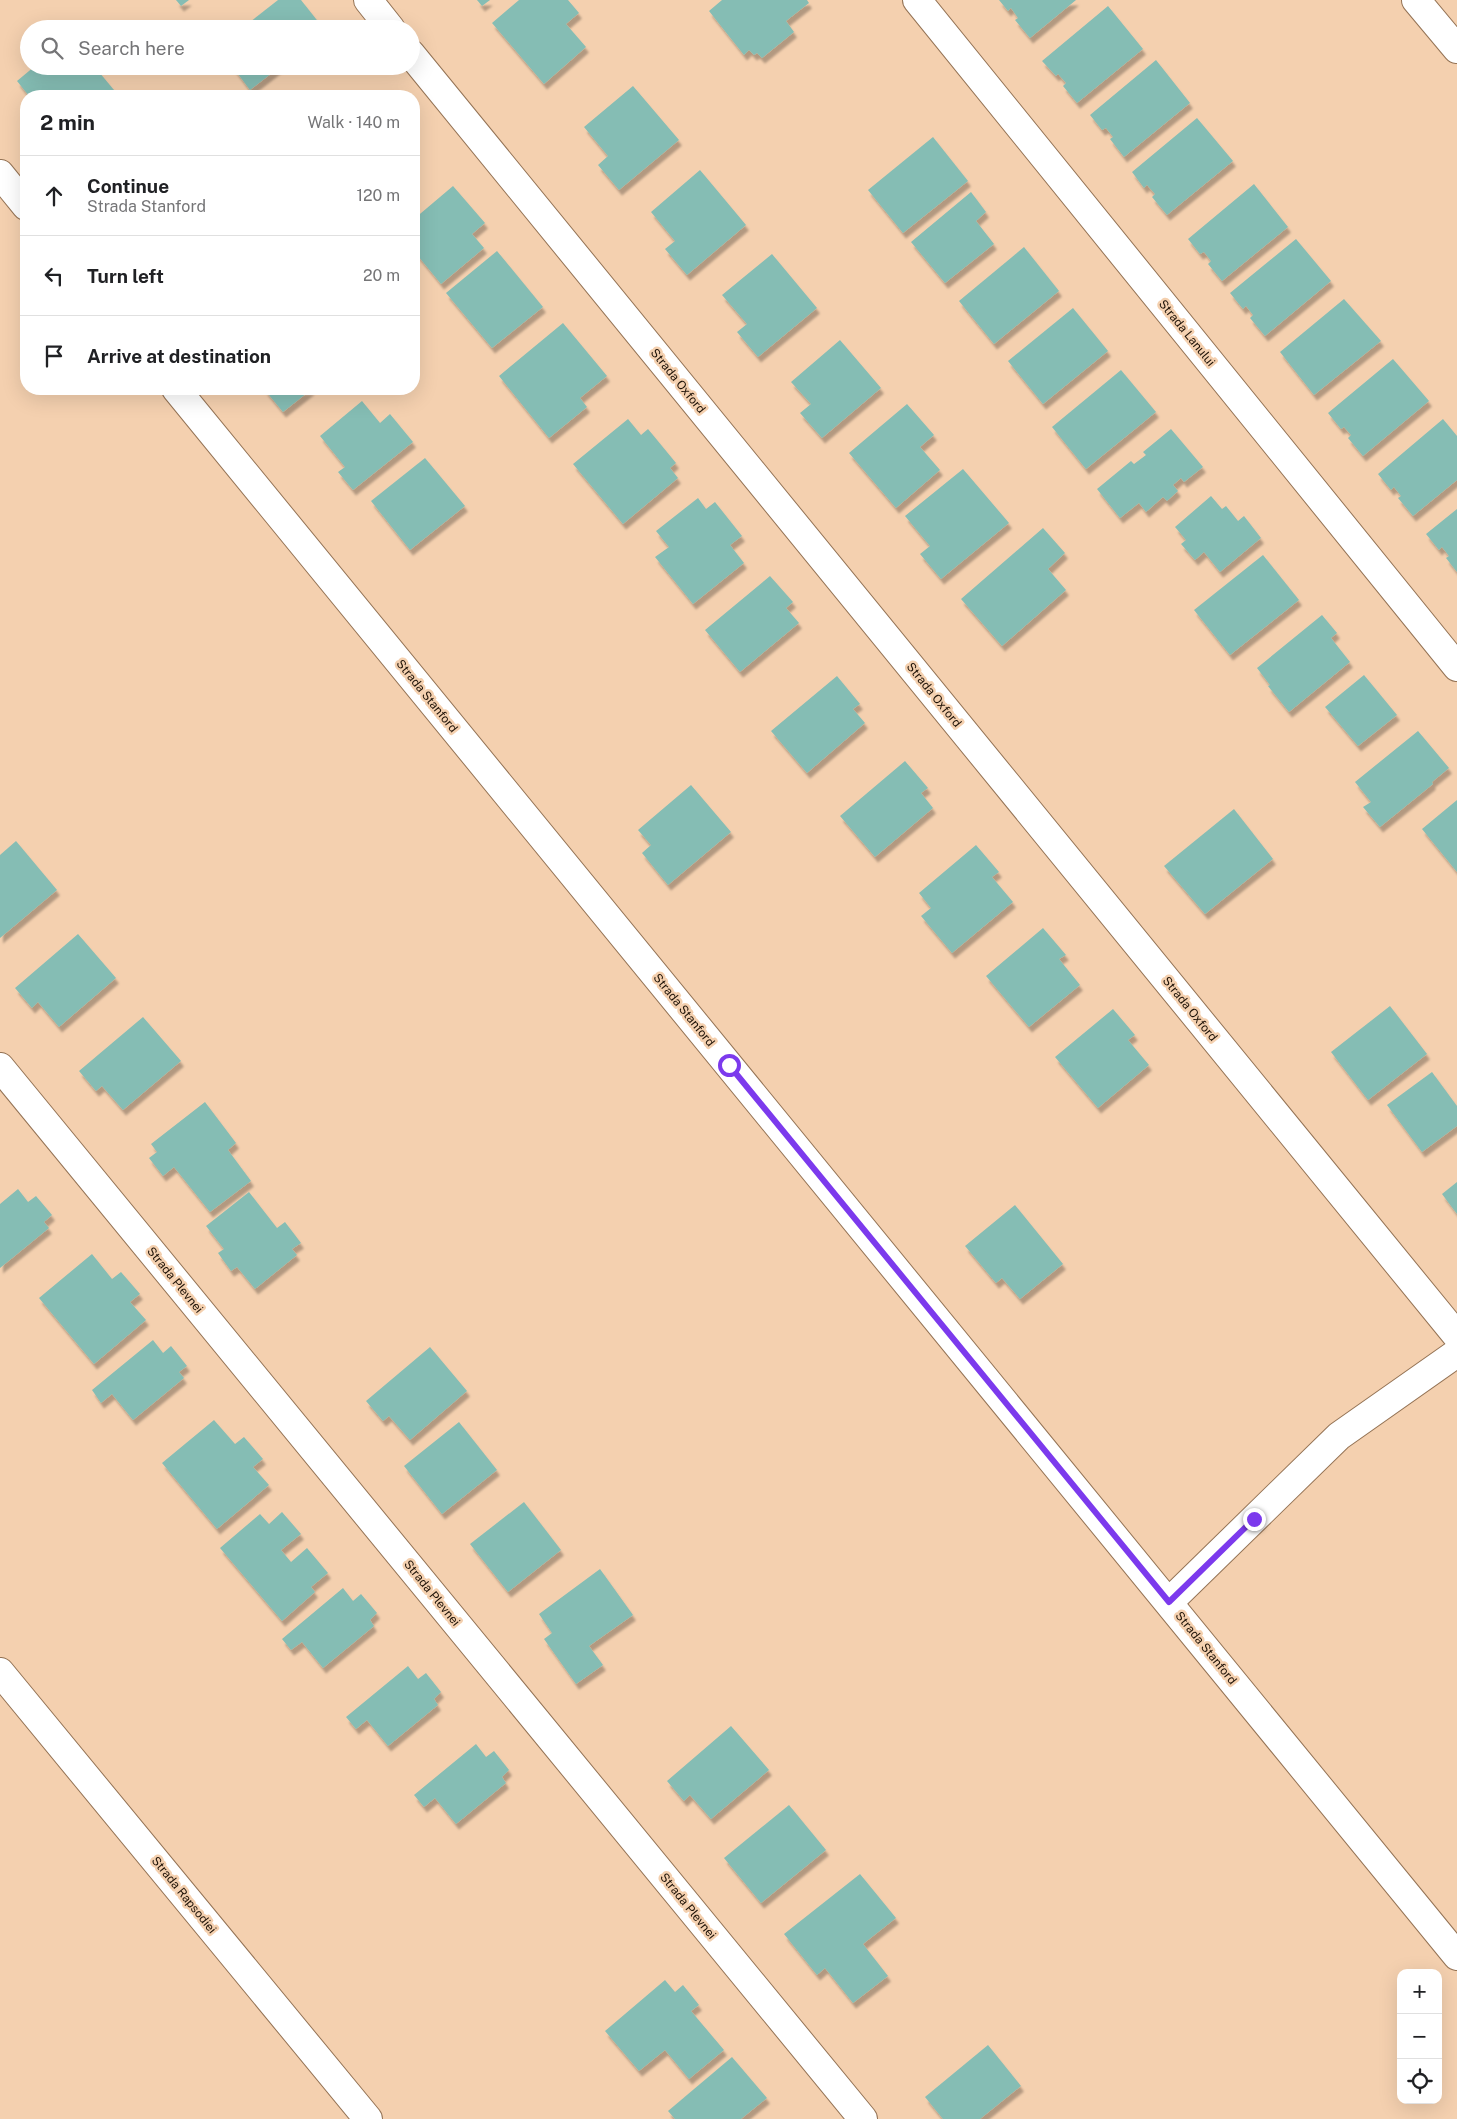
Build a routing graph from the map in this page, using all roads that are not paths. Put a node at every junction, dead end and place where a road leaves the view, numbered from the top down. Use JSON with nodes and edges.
{"nodes":[{"id":1,"x":368,"y":0,"type":"edge"},
{"id":2,"x":917,"y":0,"type":"edge"},
{"id":3,"x":1416,"y":0,"type":"edge"},
{"id":4,"x":384,"y":20,"type":"edge"},
{"id":5,"x":1457,"y":49,"type":"edge"},
{"id":6,"x":420,"y":65,"type":"edge"},
{"id":7,"x":0,"y":174,"type":"edge"},
{"id":8,"x":20,"y":199,"type":"edge"},
{"id":9,"x":181,"y":395,"type":"edge"},
{"id":10,"x":1457,"y":666,"type":"edge"},
{"id":11,"x":0,"y":1067,"type":"edge"},
{"id":12,"x":1457,"y":1336,"type":"edge"},
{"id":13,"x":1457,"y":1353,"type":"edge"},
{"id":14,"x":1169,"y":1602,"type":"junction"},
{"id":15,"x":0,"y":1672,"type":"edge"},
{"id":16,"x":1457,"y":1956,"type":"edge"},
{"id":17,"x":368,"y":2119,"type":"edge"},
{"id":18,"x":863,"y":2119,"type":"edge"}],
"edges":[{"from":1,"to":4,"type":"street"},
{"from":2,"to":10,"type":"street","name":"Strada Lanului"},
{"from":3,"to":5,"type":"street"},
{"from":6,"to":12,"type":"street","name":"Strada Oxford"},
{"from":7,"to":8,"type":"street"},
{"from":9,"to":14,"type":"street","name":"Strada Stanford"},
{"from":11,"to":18,"type":"street","name":"Strada Plevnei"},
{"from":13,"to":14,"type":"street"},
{"from":14,"to":16,"type":"street","name":"Strada Stanford"},
{"from":15,"to":17,"type":"street","name":"Strada Rapsodiei"}]}
